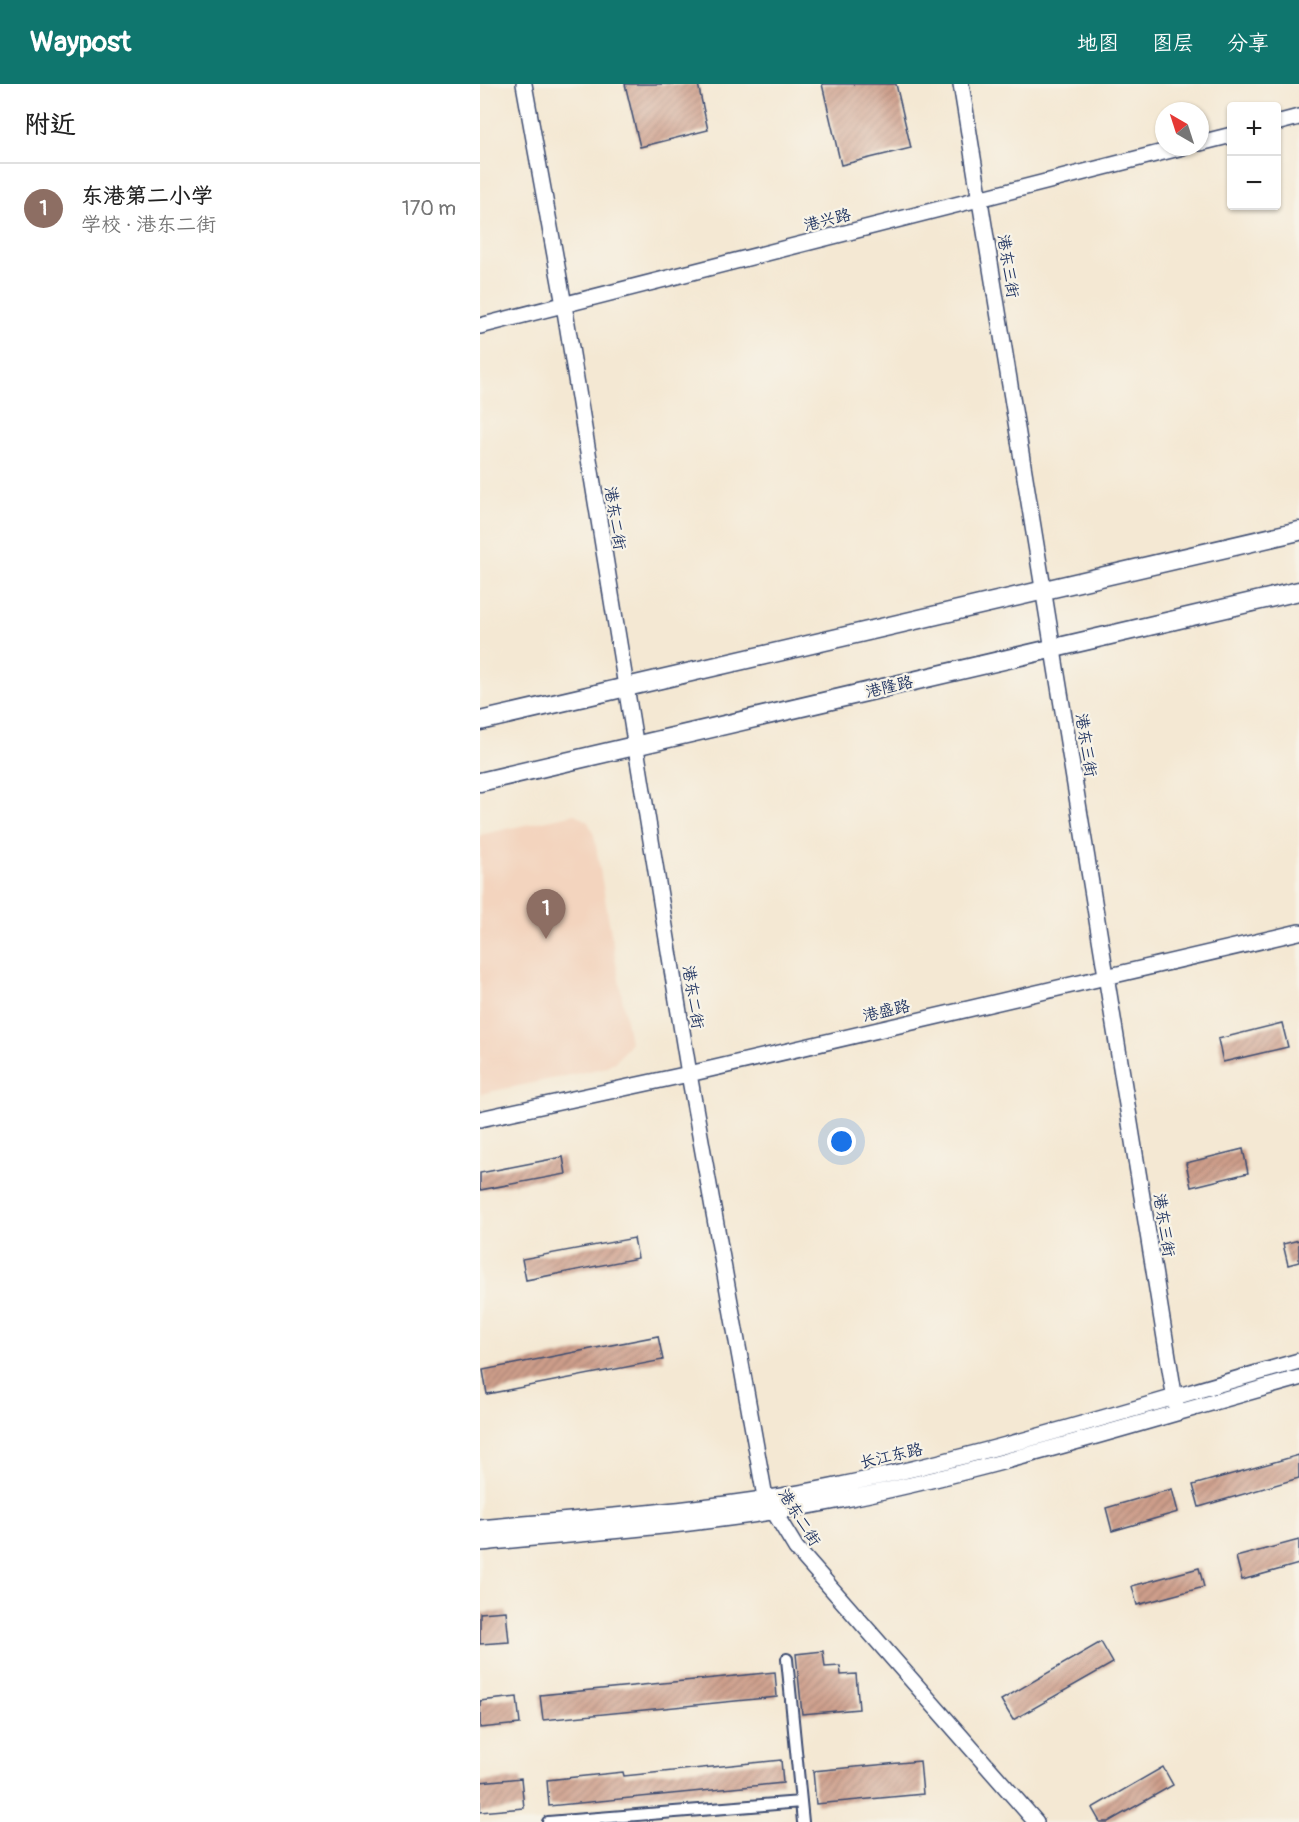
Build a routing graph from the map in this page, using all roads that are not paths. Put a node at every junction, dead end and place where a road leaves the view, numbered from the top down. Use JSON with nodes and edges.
{"nodes":[{"id":1,"x":524,"y":84,"type":"edge"},
{"id":2,"x":961,"y":84,"type":"edge"},
{"id":3,"x":1299,"y":117,"type":"edge"},
{"id":4,"x":1281,"y":122,"type":"edge"},
{"id":5,"x":1227,"y":136,"type":"edge"},
{"id":6,"x":1209,"y":141,"type":"edge"},
{"id":7,"x":1155,"y":154,"type":"edge"},
{"id":8,"x":980,"y":199,"type":"junction"},
{"id":9,"x":564,"y":305,"type":"junction"},
{"id":10,"x":480,"y":326,"type":"edge"},
{"id":11,"x":1299,"y":531,"type":"edge"},
{"id":12,"x":1044,"y":590,"type":"junction"},
{"id":13,"x":1299,"y":591,"type":"edge"},
{"id":14,"x":1053,"y":648,"type":"junction"},
{"id":15,"x":624,"y":688,"type":"junction"},
{"id":16,"x":480,"y":722,"type":"edge"},
{"id":17,"x":635,"y":746,"type":"junction"},
{"id":18,"x":480,"y":782,"type":"edge"},
{"id":19,"x":1299,"y":932,"type":"edge"},
{"id":20,"x":1106,"y":977,"type":"junction"},
{"id":21,"x":689,"y":1074,"type":"junction"},
{"id":22,"x":480,"y":1119,"type":"edge"},
{"id":23,"x":1299,"y":1361,"type":"edge"},
{"id":24,"x":1299,"y":1378,"type":"edge"},
{"id":25,"x":1175,"y":1396,"type":"junction"},
{"id":26,"x":1177,"y":1412,"type":"junction"},
{"id":27,"x":765,"y":1497,"type":"junction"},
{"id":28,"x":773,"y":1512,"type":"junction"},
{"id":29,"x":480,"y":1528,"type":"edge"},
{"id":30,"x":480,"y":1543,"type":"edge"},
{"id":31,"x":787,"y":1659,"type":"dead end"},
{"id":32,"x":801,"y":1802,"type":"junction"},
{"id":33,"x":548,"y":1822,"type":"edge"},
{"id":34,"x":803,"y":1822,"type":"edge"},
{"id":35,"x":1036,"y":1822,"type":"edge"}],
"edges":[{"from":1,"to":9,"type":"main road","name":"港东二街"},
{"from":2,"to":8,"type":"main road","name":"港东三街"},
{"from":3,"to":4,"type":"main road"},
{"from":5,"to":6,"type":"main road"},
{"from":7,"to":8,"type":"main road","name":"港兴路"},
{"from":8,"to":9,"type":"main road","name":"港兴路"},
{"from":8,"to":12,"type":"main road","name":"港东三街"},
{"from":9,"to":10,"type":"main road","name":"港兴路"},
{"from":9,"to":15,"type":"main road","name":"港东二街"},
{"from":11,"to":12,"type":"main road"},
{"from":12,"to":14,"type":"main road","name":"港东三街"},
{"from":12,"to":15,"type":"main road"},
{"from":13,"to":14,"type":"main road","name":"港隆路"},
{"from":14,"to":17,"type":"main road","name":"港隆路"},
{"from":14,"to":20,"type":"main road","name":"港东三街"},
{"from":15,"to":16,"type":"main road"},
{"from":15,"to":17,"type":"main road","name":"港东二街"},
{"from":17,"to":18,"type":"main road","name":"港隆路"},
{"from":17,"to":21,"type":"main road","name":"港东二街"},
{"from":19,"to":20,"type":"main road","name":"港盛路"},
{"from":20,"to":21,"type":"main road","name":"港盛路"},
{"from":20,"to":25,"type":"main road","name":"港东三街"},
{"from":21,"to":22,"type":"main road","name":"港盛路"},
{"from":21,"to":27,"type":"main road","name":"港东二街"},
{"from":23,"to":25,"type":"main road","name":"长江东路"},
{"from":24,"to":26,"type":"main road","name":"长江东路"},
{"from":25,"to":26,"type":"main road","name":"港东三街"},
{"from":25,"to":27,"type":"main road","name":"长江东路"},
{"from":26,"to":28,"type":"main road","name":"长江东路"},
{"from":27,"to":28,"type":"main road","name":"港东二街"},
{"from":27,"to":29,"type":"main road","name":"长江东路"},
{"from":28,"to":30,"type":"main road","name":"长江东路"},
{"from":28,"to":35,"type":"main road","name":"港东二街"},
{"from":31,"to":32,"type":"street"},
{"from":32,"to":33,"type":"street"},
{"from":32,"to":34,"type":"street"}]}
